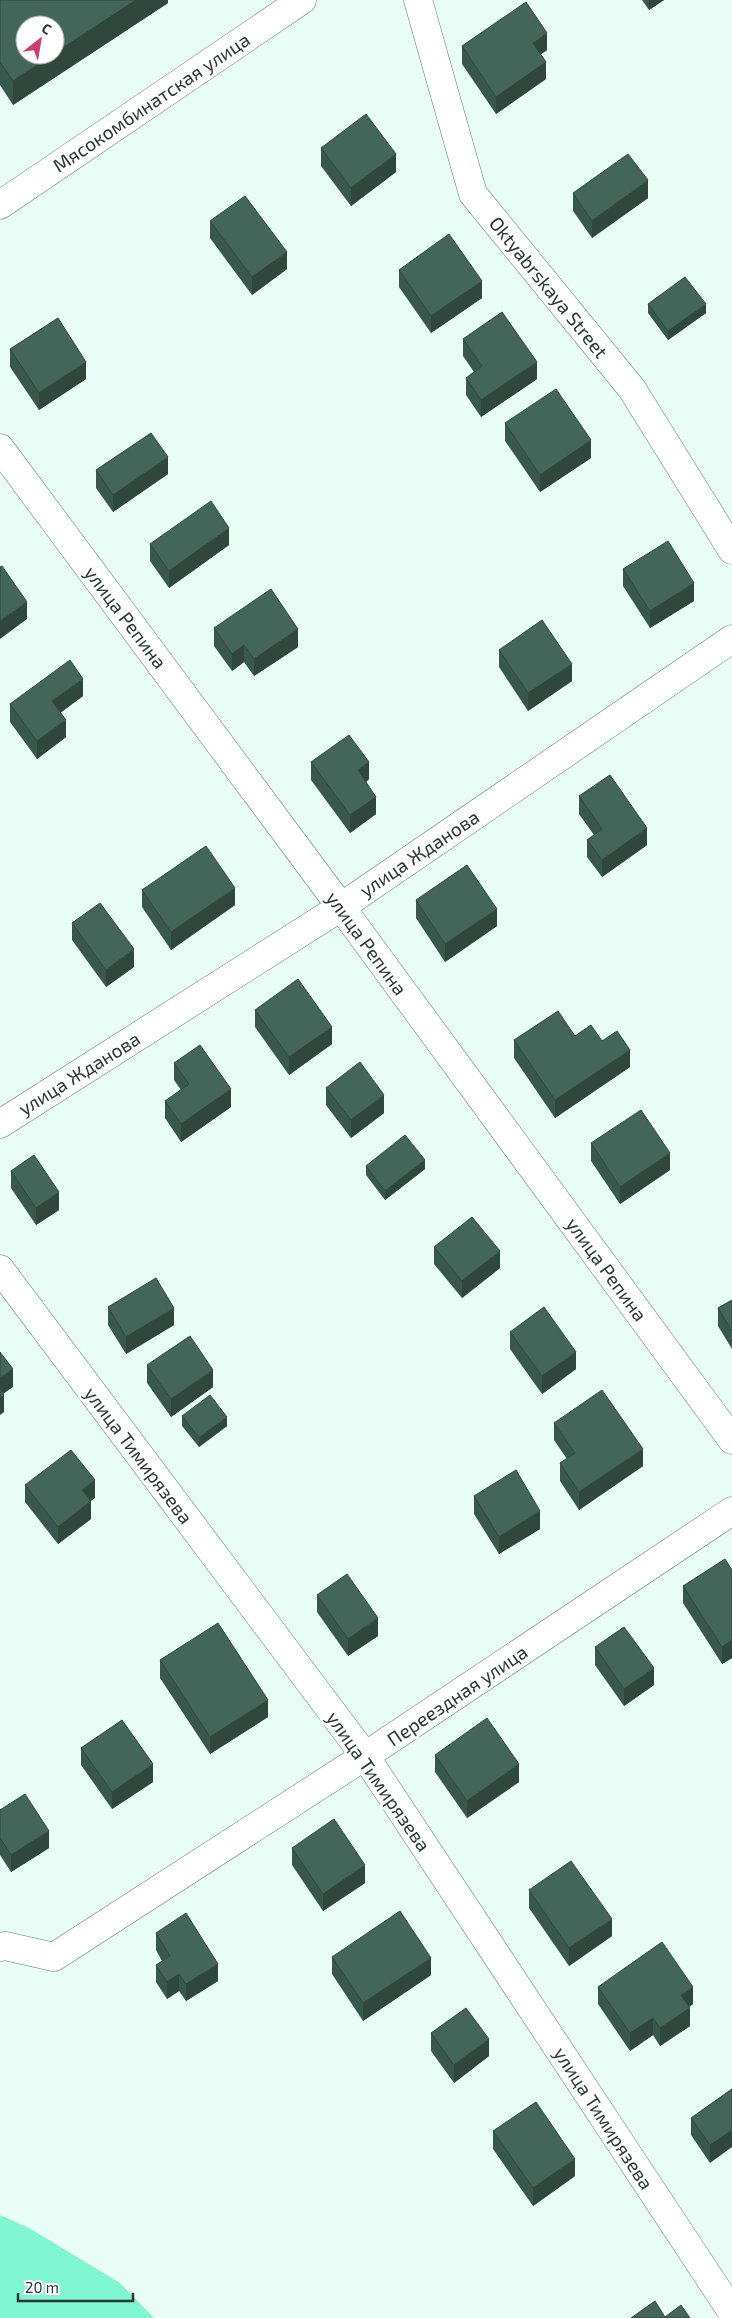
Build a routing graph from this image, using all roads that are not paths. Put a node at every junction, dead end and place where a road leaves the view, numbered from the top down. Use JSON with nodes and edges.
{"nodes":[{"id":1,"x":302,"y":0,"type":"edge"},
{"id":2,"x":418,"y":0,"type":"edge"},
{"id":3,"x":0,"y":205,"type":"edge"},
{"id":4,"x":0,"y":448,"type":"edge"},
{"id":5,"x":732,"y":550,"type":"edge"},
{"id":6,"x":732,"y":639,"type":"edge"},
{"id":7,"x":341,"y":907,"type":"junction"},
{"id":8,"x":0,"y":1124,"type":"edge"},
{"id":9,"x":0,"y":1269,"type":"edge"},
{"id":10,"x":732,"y":1440,"type":"edge"},
{"id":11,"x":732,"y":1511,"type":"edge"},
{"id":12,"x":365,"y":1756,"type":"junction"},
{"id":13,"x":0,"y":1947,"type":"edge"},
{"id":14,"x":732,"y":2312,"type":"edge"}],
"edges":[{"from":1,"to":3,"type":"street","name":"Мясокомбинатская улица"},
{"from":2,"to":5,"type":"street","name":"Oktyabrskaya Street"},
{"from":4,"to":7,"type":"street","name":"улица Репина"},
{"from":6,"to":7,"type":"street","name":"улица Жданова"},
{"from":7,"to":8,"type":"street","name":"улица Жданова"},
{"from":7,"to":10,"type":"street","name":"улица Репина"},
{"from":9,"to":12,"type":"street","name":"улица Тимирязева"},
{"from":11,"to":12,"type":"street","name":"Переездная улица"},
{"from":12,"to":13,"type":"street","name":"Переездная улица"},
{"from":12,"to":14,"type":"street","name":"улица Тимирязева"}]}
